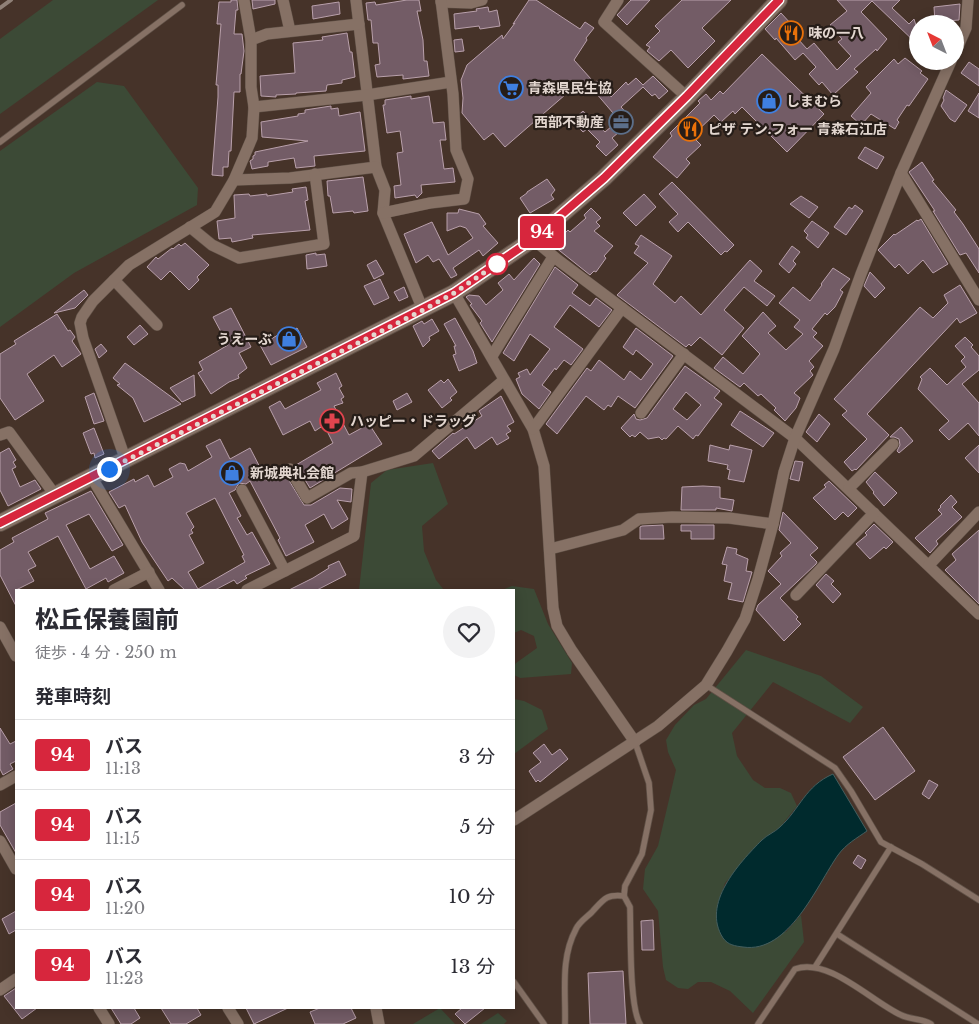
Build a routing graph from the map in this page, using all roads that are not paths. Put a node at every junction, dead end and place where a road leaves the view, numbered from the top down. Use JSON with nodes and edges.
{"nodes":[{"id":1,"x":244,"y":0,"type":"edge"},
{"id":2,"x":282,"y":0,"type":"edge"},
{"id":3,"x":356,"y":0,"type":"edge"},
{"id":4,"x":482,"y":0,"type":"edge"},
{"id":5,"x":618,"y":0,"type":"edge"},
{"id":6,"x":779,"y":0,"type":"edge"},
{"id":7,"x":968,"y":0,"type":"edge"},
{"id":8,"x":441,"y":1,"type":"edge"},
{"id":9,"x":182,"y":5,"type":"dead end"},
{"id":10,"x":359,"y":24,"type":"junction"},
{"id":11,"x":290,"y":31,"type":"junction"},
{"id":12,"x":964,"y":33,"type":"edge"},
{"id":13,"x":251,"y":40,"type":"junction"},
{"id":14,"x":947,"y":70,"type":"edge"},
{"id":15,"x":452,"y":82,"type":"junction"},
{"id":16,"x":366,"y":95,"type":"junction"},
{"id":17,"x":687,"y":96,"type":"junction"},
{"id":18,"x":254,"y":108,"type":"junction"},
{"id":19,"x":0,"y":142,"type":"edge"},
{"id":20,"x":376,"y":168,"type":"junction"},
{"id":21,"x":902,"y":173,"type":"junction"},
{"id":22,"x":315,"y":174,"type":"junction"},
{"id":23,"x":234,"y":180,"type":"junction"},
{"id":24,"x":383,"y":213,"type":"junction"},
{"id":25,"x":190,"y":227,"type":"junction"},
{"id":26,"x":533,"y":239,"type":"junction"},
{"id":27,"x":553,"y":257,"type":"junction"},
{"id":28,"x":114,"y":280,"type":"junction"},
{"id":29,"x":454,"y":293,"type":"junction"},
{"id":30,"x":979,"y":300,"type":"edge"},
{"id":31,"x":622,"y":308,"type":"junction"},
{"id":32,"x":423,"y":310,"type":"junction"},
{"id":33,"x":156,"y":325,"type":"dead end"},
{"id":34,"x":684,"y":354,"type":"junction"},
{"id":35,"x":492,"y":356,"type":"junction"},
{"id":36,"x":504,"y":380,"type":"junction"},
{"id":37,"x":641,"y":413,"type":"dead end"},
{"id":38,"x":533,"y":429,"type":"junction"},
{"id":39,"x":0,"y":435,"type":"edge"},
{"id":40,"x":795,"y":438,"type":"junction"},
{"id":41,"x":894,"y":444,"type":"dead end"},
{"id":42,"x":126,"y":461,"type":"junction"},
{"id":43,"x":290,"y":469,"type":"dead end"},
{"id":44,"x":362,"y":472,"type":"junction"},
{"id":45,"x":92,"y":478,"type":"junction"},
{"id":46,"x":849,"y":488,"type":"junction"},
{"id":47,"x":242,"y":490,"type":"dead end"},
{"id":48,"x":55,"y":495,"type":"junction"},
{"id":49,"x":874,"y":512,"type":"junction"},
{"id":50,"x":979,"y":512,"type":"edge"},
{"id":51,"x":0,"y":524,"type":"edge"},
{"id":52,"x":773,"y":524,"type":"junction"},
{"id":53,"x":550,"y":549,"type":"junction"},
{"id":54,"x":929,"y":565,"type":"junction"},
{"id":55,"x":285,"y":571,"type":"junction"},
{"id":56,"x":149,"y":572,"type":"junction"},
{"id":57,"x":116,"y":589,"type":"edge"},
{"id":58,"x":158,"y":589,"type":"edge"},
{"id":59,"x":250,"y":589,"type":"edge"},
{"id":60,"x":796,"y":595,"type":"dead end"},
{"id":61,"x":979,"y":614,"type":"edge"},
{"id":62,"x":0,"y":627,"type":"edge"},
{"id":63,"x":15,"y":654,"type":"edge"},
{"id":64,"x":706,"y":685,"type":"junction"},
{"id":65,"x":634,"y":742,"type":"junction"},
{"id":66,"x":15,"y":777,"type":"edge"},
{"id":67,"x":0,"y":785,"type":"edge"},
{"id":68,"x":515,"y":819,"type":"edge"},
{"id":69,"x":0,"y":841,"type":"edge"},
{"id":70,"x":891,"y":847,"type":"junction"},
{"id":71,"x":15,"y":867,"type":"edge"},
{"id":72,"x":624,"y":896,"type":"junction"},
{"id":73,"x":979,"y":900,"type":"edge"},
{"id":74,"x":837,"y":934,"type":"junction"},
{"id":75,"x":814,"y":967,"type":"junction"},
{"id":76,"x":15,"y":980,"type":"edge"},
{"id":77,"x":515,"y":983,"type":"edge"},
{"id":78,"x":0,"y":990,"type":"edge"},
{"id":79,"x":102,"y":1009,"type":"edge"},
{"id":80,"x":229,"y":1009,"type":"edge"},
{"id":81,"x":376,"y":1009,"type":"edge"},
{"id":82,"x":109,"y":1024,"type":"edge"},
{"id":83,"x":238,"y":1024,"type":"edge"},
{"id":84,"x":379,"y":1024,"type":"edge"},
{"id":85,"x":544,"y":1024,"type":"edge"},
{"id":86,"x":565,"y":1024,"type":"edge"},
{"id":87,"x":640,"y":1024,"type":"edge"},
{"id":88,"x":758,"y":1024,"type":"edge"},
{"id":89,"x":931,"y":1024,"type":"edge"},
{"id":90,"x":978,"y":1024,"type":"edge"}],
"edges":[{"from":1,"to":13,"type":"street"},
{"from":2,"to":11,"type":"street"},
{"from":3,"to":10,"type":"street"},
{"from":4,"to":8,"type":"street"},
{"from":5,"to":17,"type":"street"},
{"from":6,"to":17,"type":"main road"},
{"from":7,"to":12,"type":"street"},
{"from":8,"to":15,"type":"street"},
{"from":9,"to":19,"type":"lane"},
{"from":10,"to":11,"type":"street"},
{"from":10,"to":16,"type":"street"},
{"from":11,"to":13,"type":"street"},
{"from":13,"to":18,"type":"street"},
{"from":14,"to":21,"type":"street"},
{"from":15,"to":16,"type":"street"},
{"from":15,"to":24,"type":"street"},
{"from":16,"to":18,"type":"street"},
{"from":16,"to":20,"type":"street"},
{"from":17,"to":26,"type":"main road"},
{"from":18,"to":23,"type":"street"},
{"from":20,"to":22,"type":"street"},
{"from":20,"to":24,"type":"street"},
{"from":21,"to":30,"type":"street"},
{"from":21,"to":40,"type":"street"},
{"from":22,"to":23,"type":"street"},
{"from":22,"to":25,"type":"street"},
{"from":23,"to":25,"type":"street"},
{"from":24,"to":32,"type":"street"},
{"from":25,"to":28,"type":"street"},
{"from":26,"to":27,"type":"street"},
{"from":26,"to":29,"type":"main road"},
{"from":27,"to":31,"type":"street"},
{"from":27,"to":35,"type":"street"},
{"from":28,"to":33,"type":"street"},
{"from":28,"to":42,"type":"street"},
{"from":29,"to":32,"type":"main road"},
{"from":29,"to":35,"type":"street"},
{"from":31,"to":34,"type":"street"},
{"from":31,"to":38,"type":"street"},
{"from":32,"to":42,"type":"main road"},
{"from":34,"to":37,"type":"street"},
{"from":34,"to":40,"type":"street"},
{"from":35,"to":36,"type":"street"},
{"from":36,"to":38,"type":"street"},
{"from":36,"to":44,"type":"street"},
{"from":38,"to":53,"type":"street"},
{"from":39,"to":48,"type":"street"},
{"from":40,"to":46,"type":"street"},
{"from":40,"to":52,"type":"street"},
{"from":41,"to":46,"type":"street"},
{"from":42,"to":45,"type":"main road"},
{"from":43,"to":44,"type":"street"},
{"from":44,"to":55,"type":"street"},
{"from":45,"to":48,"type":"main road"},
{"from":45,"to":56,"type":"street"},
{"from":46,"to":49,"type":"street"},
{"from":47,"to":55,"type":"street"},
{"from":48,"to":51,"type":"main road"},
{"from":49,"to":54,"type":"street"},
{"from":49,"to":60,"type":"street"},
{"from":50,"to":54,"type":"street"},
{"from":52,"to":53,"type":"street"},
{"from":52,"to":64,"type":"street"},
{"from":53,"to":65,"type":"street"},
{"from":54,"to":61,"type":"street"},
{"from":55,"to":59,"type":"street"},
{"from":56,"to":57,"type":"street"},
{"from":56,"to":58,"type":"street"},
{"from":62,"to":63,"type":"street"},
{"from":64,"to":65,"type":"street"},
{"from":64,"to":70,"type":"lane"},
{"from":65,"to":68,"type":"street"},
{"from":65,"to":72,"type":"lane"},
{"from":66,"to":67,"type":"street"},
{"from":69,"to":71,"type":"street"},
{"from":70,"to":73,"type":"lane"},
{"from":70,"to":74,"type":"lane"},
{"from":72,"to":86,"type":"lane"},
{"from":72,"to":87,"type":"lane"},
{"from":74,"to":75,"type":"lane"},
{"from":74,"to":90,"type":"lane"},
{"from":75,"to":88,"type":"lane"},
{"from":75,"to":89,"type":"lane"},
{"from":76,"to":78,"type":"street"},
{"from":77,"to":85,"type":"lane"},
{"from":79,"to":82,"type":"street"},
{"from":80,"to":83,"type":"street"},
{"from":81,"to":84,"type":"street"}]}
